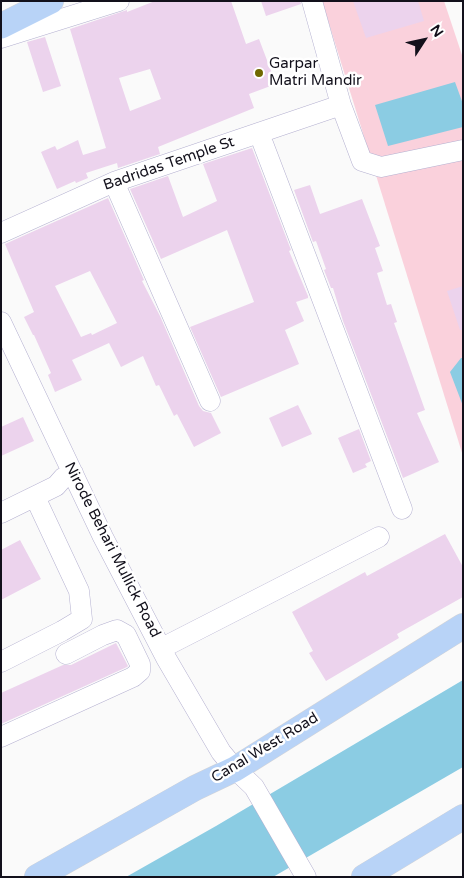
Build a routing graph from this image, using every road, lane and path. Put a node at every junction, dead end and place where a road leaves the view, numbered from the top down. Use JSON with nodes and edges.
{"nodes":[{"id":1,"x":51,"y":1,"type":"edge"},
{"id":2,"x":119,"y":1,"type":"edge"},
{"id":3,"x":312,"y":1,"type":"edge"},
{"id":4,"x":1,"y":26,"type":"edge"},
{"id":5,"x":1,"y":38,"type":"edge"},
{"id":6,"x":341,"y":105,"type":"junction"},
{"id":7,"x":260,"y":133,"type":"junction"},
{"id":8,"x":463,"y":150,"type":"edge"},
{"id":9,"x":114,"y":182,"type":"junction"},
{"id":10,"x":1,"y":233,"type":"edge"},
{"id":11,"x":1,"y":322,"type":"edge"},
{"id":12,"x":7,"y":350,"type":"edge"},
{"id":13,"x":210,"y":401,"type":"dead end"},
{"id":14,"x":75,"y":478,"type":"junction"},
{"id":15,"x":35,"y":497,"type":"junction"},
{"id":16,"x":402,"y":509,"type":"dead end"},
{"id":17,"x":1,"y":513,"type":"edge"},
{"id":18,"x":379,"y":538,"type":"dead end"},
{"id":19,"x":149,"y":624,"type":"junction"},
{"id":20,"x":463,"y":626,"type":"edge"},
{"id":21,"x":126,"y":635,"type":"junction"},
{"id":22,"x":164,"y":653,"type":"junction"},
{"id":23,"x":66,"y":654,"type":"dead end"},
{"id":24,"x":1,"y":662,"type":"edge"},
{"id":25,"x":140,"y":671,"type":"junction"},
{"id":26,"x":1,"y":737,"type":"edge"},
{"id":27,"x":235,"y":769,"type":"junction"},
{"id":28,"x":463,"y":817,"type":"edge"},
{"id":29,"x":37,"y":877,"type":"edge"},
{"id":30,"x":306,"y":877,"type":"edge"},
{"id":31,"x":364,"y":877,"type":"edge"}],
"edges":[{"from":1,"to":4,"type":"main road"},
{"from":2,"to":5,"type":"street"},
{"from":3,"to":6,"type":"street"},
{"from":6,"to":7,"type":"street","name":"Badridas Temple St"},
{"from":6,"to":8,"type":"street"},
{"from":7,"to":9,"type":"street","name":"Badridas Temple St"},
{"from":7,"to":16,"type":"street"},
{"from":9,"to":10,"type":"street","name":"Badridas Temple St"},
{"from":9,"to":13,"type":"street"},
{"from":11,"to":12,"type":"street","name":"Nirode Behari Mullick Road"},
{"from":12,"to":14,"type":"street","name":"Nirode Behari Mullick Road"},
{"from":14,"to":15,"type":"street"},
{"from":14,"to":19,"type":"street","name":"Nirode Behari Mullick Road"},
{"from":15,"to":17,"type":"street"},
{"from":15,"to":24,"type":"street"},
{"from":18,"to":22,"type":"street"},
{"from":19,"to":21,"type":"street"},
{"from":19,"to":22,"type":"street","name":"Nirode Behari Mullick Road"},
{"from":20,"to":27,"type":"main road","name":"Canal West Road"},
{"from":21,"to":23,"type":"street"},
{"from":21,"to":25,"type":"street"},
{"from":22,"to":25,"type":"street"},
{"from":22,"to":27,"type":"street","name":"Nirode Behari Mullick Road"},
{"from":25,"to":26,"type":"street"},
{"from":27,"to":29,"type":"main road","name":"Canal West Road"},
{"from":27,"to":30,"type":"street","name":"Nirode Behari Mullick Road"},
{"from":28,"to":31,"type":"main road"}]}
